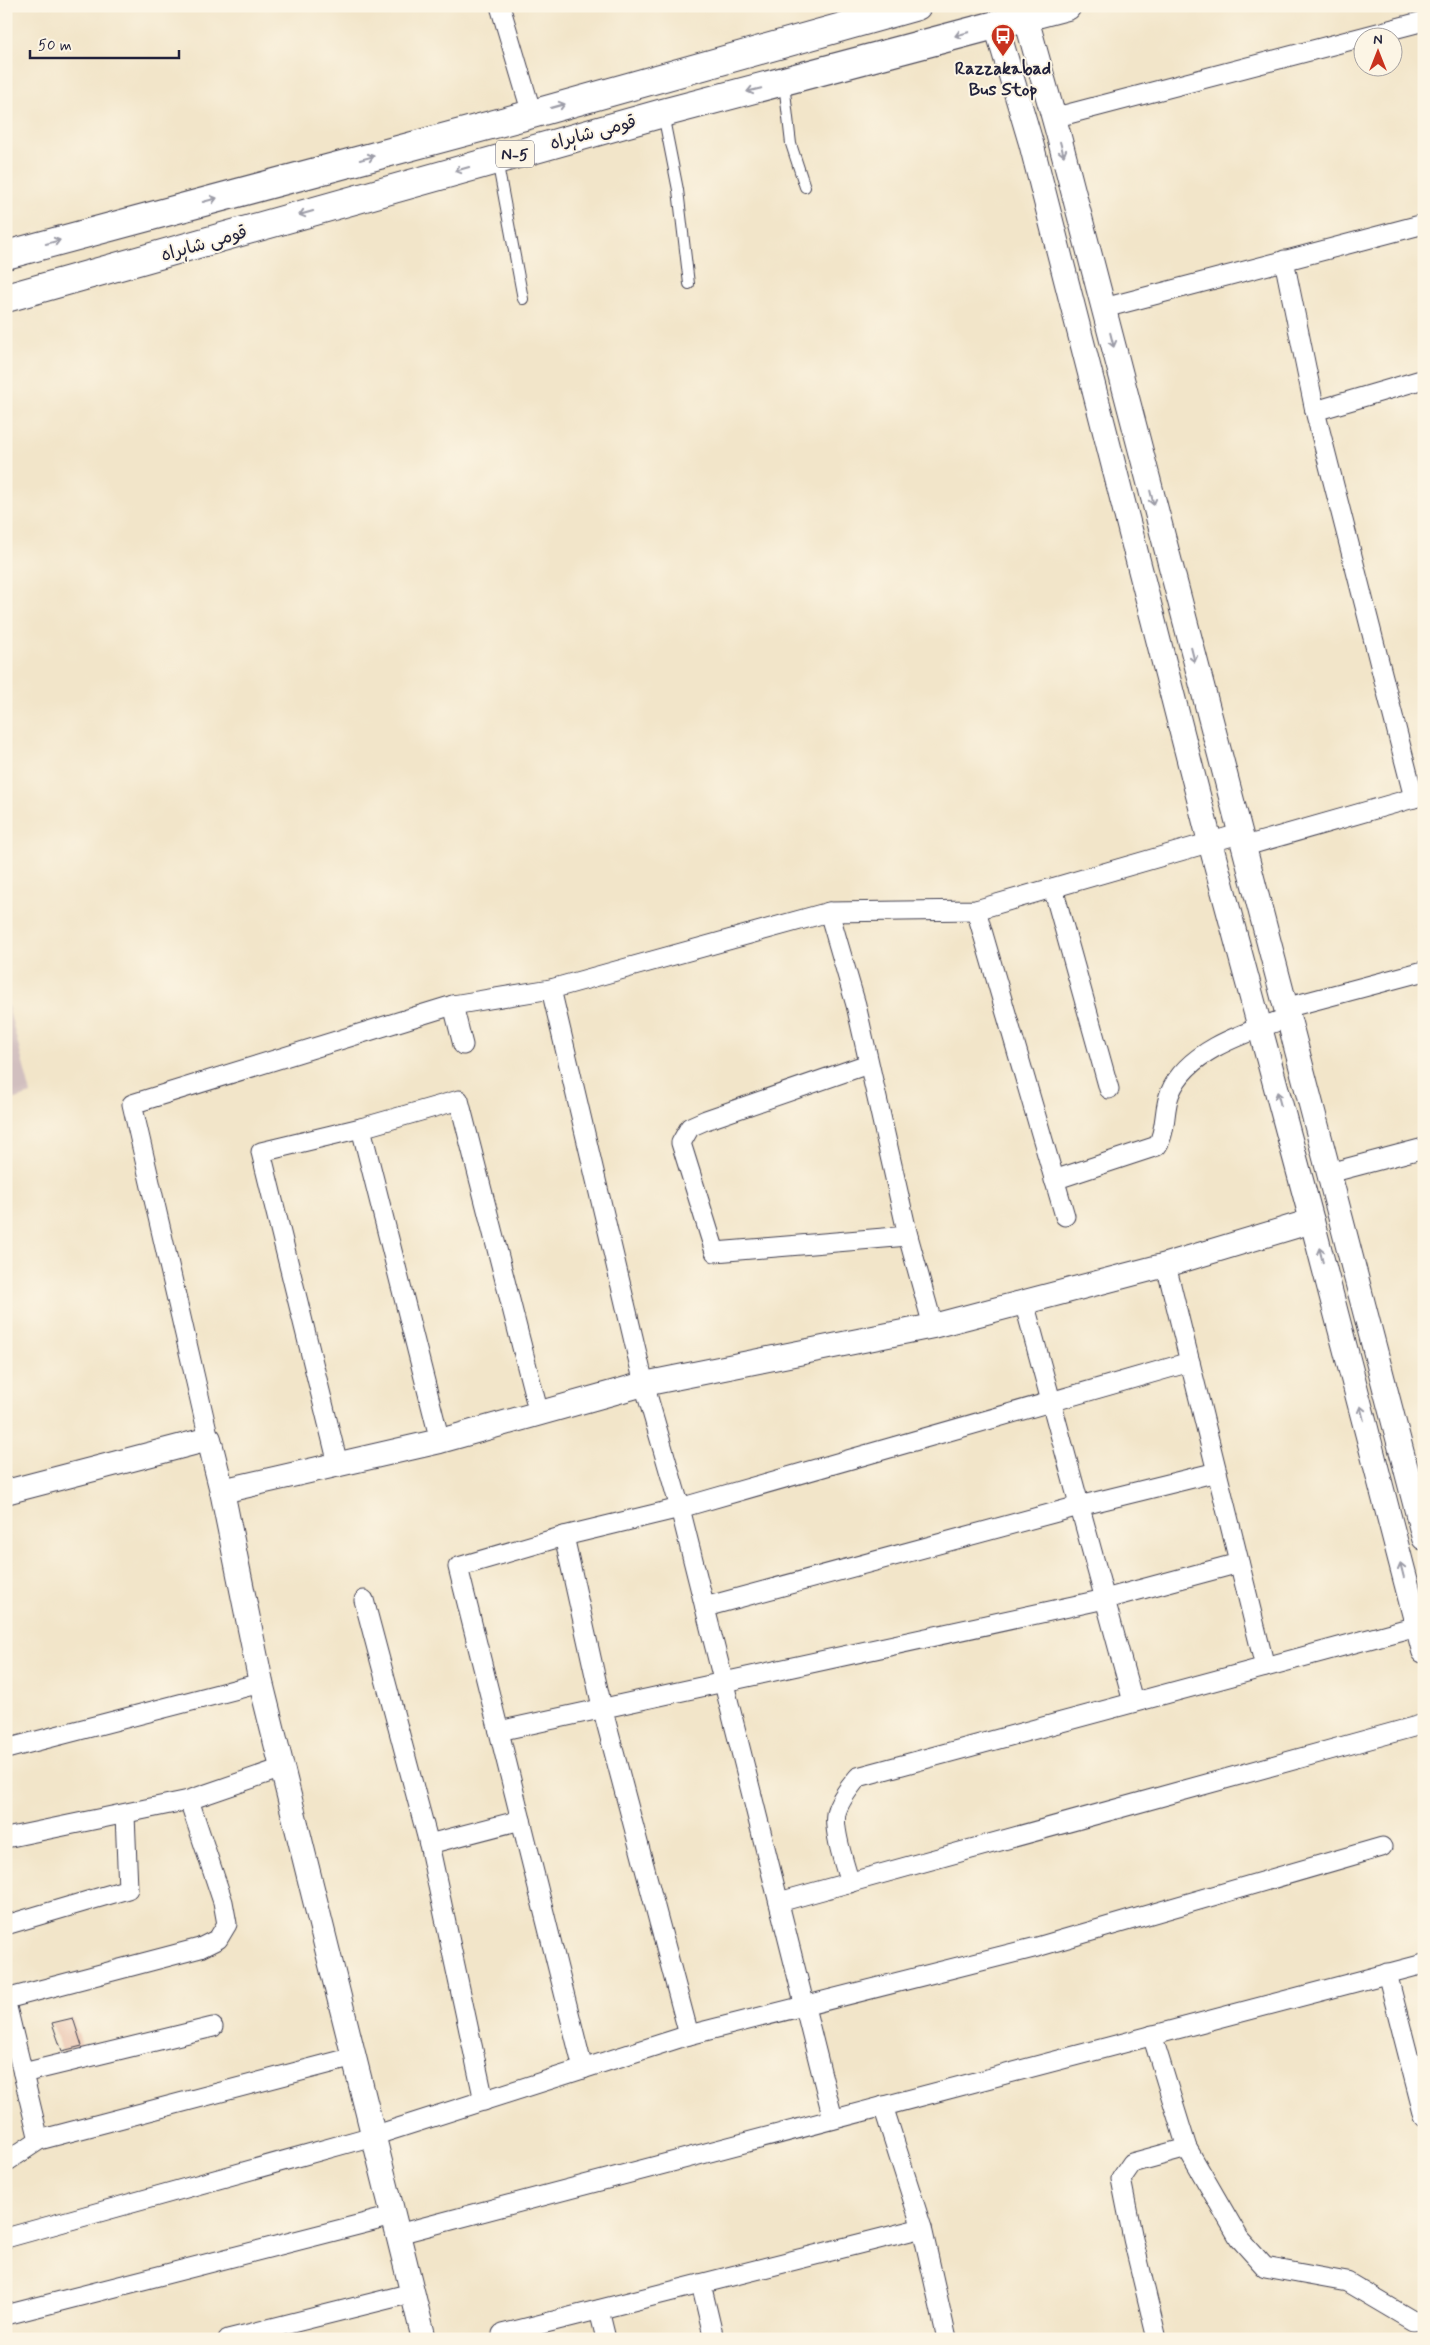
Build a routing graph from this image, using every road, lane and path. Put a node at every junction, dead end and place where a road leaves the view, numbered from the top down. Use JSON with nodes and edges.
{"nodes":[{"id":1,"x":500,"y":6,"type":"edge"},
{"id":2,"x":917,"y":6,"type":"edge"},
{"id":3,"x":1067,"y":6,"type":"edge"},
{"id":4,"x":1026,"y":18,"type":"junction"},
{"id":5,"x":1424,"y":21,"type":"edge"},
{"id":6,"x":996,"y":25,"type":"junction"},
{"id":7,"x":784,"y":82,"type":"junction"},
{"id":8,"x":663,"y":113,"type":"junction"},
{"id":9,"x":532,"y":114,"type":"junction"},
{"id":10,"x":1054,"y":118,"type":"junction"},
{"id":11,"x":497,"y":159,"type":"junction"},
{"id":12,"x":805,"y":187,"type":"dead end"},
{"id":13,"x":1424,"y":224,"type":"edge"},
{"id":14,"x":6,"y":255,"type":"edge"},
{"id":15,"x":1284,"y":260,"type":"junction"},
{"id":16,"x":689,"y":284,"type":"dead end"},
{"id":17,"x":6,"y":298,"type":"edge"},
{"id":18,"x":523,"y":299,"type":"dead end"},
{"id":19,"x":1104,"y":308,"type":"junction"},
{"id":20,"x":1424,"y":379,"type":"edge"},
{"id":21,"x":1315,"y":411,"type":"junction"},
{"id":22,"x":1212,"y":729,"type":"junction"},
{"id":23,"x":1183,"y":737,"type":"junction"},
{"id":24,"x":1419,"y":797,"type":"edge"},
{"id":25,"x":1240,"y":841,"type":"junction"},
{"id":26,"x":1210,"y":842,"type":"junction"},
{"id":27,"x":1052,"y":888,"type":"junction"},
{"id":28,"x":976,"y":910,"type":"junction"},
{"id":29,"x":829,"y":912,"type":"junction"},
{"id":30,"x":1424,"y":971,"type":"edge"},
{"id":31,"x":551,"y":989,"type":"junction"},
{"id":32,"x":453,"y":1006,"type":"junction"},
{"id":33,"x":1286,"y":1013,"type":"junction"},
{"id":34,"x":1259,"y":1028,"type":"junction"},
{"id":35,"x":463,"y":1045,"type":"dead end"},
{"id":36,"x":868,"y":1064,"type":"junction"},
{"id":37,"x":1109,"y":1089,"type":"dead end"},
{"id":38,"x":361,"y":1128,"type":"junction"},
{"id":39,"x":1424,"y":1148,"type":"edge"},
{"id":40,"x":1329,"y":1173,"type":"junction"},
{"id":41,"x":1054,"y":1180,"type":"junction"},
{"id":42,"x":1065,"y":1216,"type":"dead end"},
{"id":43,"x":1312,"y":1221,"type":"junction"},
{"id":44,"x":908,"y":1236,"type":"junction"},
{"id":45,"x":1166,"y":1265,"type":"junction"},
{"id":46,"x":1024,"y":1302,"type":"junction"},
{"id":47,"x":932,"y":1326,"type":"junction"},
{"id":48,"x":1190,"y":1362,"type":"junction"},
{"id":49,"x":644,"y":1384,"type":"junction"},
{"id":50,"x":1052,"y":1403,"type":"junction"},
{"id":51,"x":539,"y":1414,"type":"junction"},
{"id":52,"x":209,"y":1438,"type":"junction"},
{"id":53,"x":440,"y":1441,"type":"junction"},
{"id":54,"x":338,"y":1464,"type":"junction"},
{"id":55,"x":1217,"y":1472,"type":"junction"},
{"id":56,"x":222,"y":1491,"type":"junction"},
{"id":57,"x":6,"y":1492,"type":"edge"},
{"id":58,"x":1079,"y":1506,"type":"junction"},
{"id":59,"x":680,"y":1508,"type":"junction"},
{"id":60,"x":564,"y":1536,"type":"junction"},
{"id":61,"x":1424,"y":1538,"type":"edge"},
{"id":62,"x":1239,"y":1564,"type":"junction"},
{"id":63,"x":1105,"y":1599,"type":"junction"},
{"id":64,"x":364,"y":1600,"type":"dead end"},
{"id":65,"x":705,"y":1607,"type":"junction"},
{"id":66,"x":1417,"y":1626,"type":"junction"},
{"id":67,"x":1424,"y":1651,"type":"edge"},
{"id":68,"x":1266,"y":1667,"type":"junction"},
{"id":69,"x":725,"y":1682,"type":"junction"},
{"id":70,"x":261,"y":1683,"type":"junction"},
{"id":71,"x":1133,"y":1702,"type":"junction"},
{"id":72,"x":602,"y":1707,"type":"junction"},
{"id":73,"x":1424,"y":1724,"type":"edge"},
{"id":74,"x":498,"y":1731,"type":"junction"},
{"id":75,"x":6,"y":1750,"type":"edge"},
{"id":76,"x":282,"y":1768,"type":"junction"},
{"id":77,"x":189,"y":1800,"type":"junction"},
{"id":78,"x":125,"y":1815,"type":"junction"},
{"id":79,"x":520,"y":1820,"type":"junction"},
{"id":80,"x":6,"y":1838,"type":"edge"},
{"id":81,"x":429,"y":1844,"type":"junction"},
{"id":82,"x":1382,"y":1848,"type":"dead end"},
{"id":83,"x":850,"y":1883,"type":"junction"},
{"id":84,"x":779,"y":1902,"type":"junction"},
{"id":85,"x":6,"y":1926,"type":"edge"},
{"id":86,"x":1424,"y":1964,"type":"edge"},
{"id":87,"x":1387,"y":1973,"type":"junction"},
{"id":88,"x":6,"y":2001,"type":"edge"},
{"id":89,"x":805,"y":2006,"type":"junction"},
{"id":90,"x":213,"y":2027,"type":"dead end"},
{"id":91,"x":689,"y":2035,"type":"junction"},
{"id":92,"x":1152,"y":2035,"type":"junction"},
{"id":93,"x":354,"y":2057,"type":"junction"},
{"id":94,"x":583,"y":2069,"type":"junction"},
{"id":95,"x":23,"y":2072,"type":"junction"},
{"id":96,"x":484,"y":2101,"type":"junction"},
{"id":97,"x":883,"y":2106,"type":"junction"},
{"id":98,"x":1424,"y":2117,"type":"edge"},
{"id":99,"x":833,"y":2119,"type":"junction"},
{"id":100,"x":373,"y":2136,"type":"junction"},
{"id":101,"x":39,"y":2140,"type":"junction"},
{"id":102,"x":1187,"y":2148,"type":"junction"},
{"id":103,"x":6,"y":2162,"type":"edge"},
{"id":104,"x":396,"y":2225,"type":"junction"},
{"id":105,"x":922,"y":2228,"type":"junction"},
{"id":106,"x":6,"y":2238,"type":"edge"},
{"id":107,"x":701,"y":2284,"type":"junction"},
{"id":108,"x":412,"y":2293,"type":"junction"},
{"id":109,"x":599,"y":2310,"type":"junction"},
{"id":110,"x":6,"y":2315,"type":"edge"},
{"id":111,"x":1424,"y":2320,"type":"edge"},
{"id":112,"x":291,"y":2331,"type":"edge"},
{"id":113,"x":502,"y":2334,"type":"dead end"},
{"id":114,"x":228,"y":2339,"type":"edge"},
{"id":115,"x":424,"y":2339,"type":"edge"},
{"id":116,"x":606,"y":2339,"type":"edge"},
{"id":117,"x":714,"y":2339,"type":"edge"},
{"id":118,"x":947,"y":2339,"type":"edge"},
{"id":119,"x":1158,"y":2339,"type":"edge"}],
"edges":[{"from":1,"to":9,"type":"street"},
{"from":9,"to":2,"type":"highway","name":"قومی شاہراہ","number":"N-5","one_way":true},
{"from":3,"to":4,"type":"highway","name":"قومی شاہراہ","number":"N-5"},
{"from":4,"to":6,"type":"highway","name":"قومی شاہراہ","number":"N-5"},
{"from":4,"to":10,"type":"street"},
{"from":5,"to":10,"type":"street"},
{"from":6,"to":7,"type":"highway","name":"قومی شاہراہ","number":"N-5","one_way":true},
{"from":6,"to":23,"type":"street"},
{"from":7,"to":8,"type":"highway","name":"قومی شاہراہ","number":"N-5","one_way":true},
{"from":7,"to":12,"type":"lane"},
{"from":8,"to":11,"type":"highway","name":"قومی شاہراہ","number":"N-5"},
{"from":8,"to":16,"type":"lane"},
{"from":14,"to":9,"type":"highway","name":"قومی شاہراہ","number":"N-5","one_way":true},
{"from":10,"to":19,"type":"street","one_way":true},
{"from":11,"to":17,"type":"highway","name":"قومی شاہراہ","number":"N-5","one_way":true},
{"from":11,"to":18,"type":"lane"},
{"from":13,"to":15,"type":"street"},
{"from":15,"to":19,"type":"street"},
{"from":15,"to":21,"type":"street"},
{"from":19,"to":22,"type":"street","one_way":true},
{"from":20,"to":21,"type":"street"},
{"from":21,"to":24,"type":"street"},
{"from":22,"to":23,"type":"street"},
{"from":22,"to":25,"type":"street"},
{"from":23,"to":26,"type":"street"},
{"from":24,"to":25,"type":"street"},
{"from":25,"to":26,"type":"street"},
{"from":25,"to":33,"type":"street"},
{"from":26,"to":27,"type":"street"},
{"from":26,"to":34,"type":"street"},
{"from":27,"to":28,"type":"street"},
{"from":27,"to":37,"type":"street"},
{"from":28,"to":29,"type":"street"},
{"from":28,"to":41,"type":"street"},
{"from":29,"to":31,"type":"street"},
{"from":29,"to":36,"type":"street"},
{"from":30,"to":33,"type":"street"},
{"from":31,"to":32,"type":"street"},
{"from":31,"to":49,"type":"street"},
{"from":32,"to":35,"type":"street"},
{"from":32,"to":52,"type":"street"},
{"from":33,"to":34,"type":"street"},
{"from":33,"to":40,"type":"street"},
{"from":34,"to":41,"type":"street"},
{"from":43,"to":34,"type":"street","one_way":true},
{"from":36,"to":44,"type":"street"},
{"from":36,"to":44,"type":"street"},
{"from":38,"to":51,"type":"street"},
{"from":38,"to":53,"type":"street"},
{"from":38,"to":54,"type":"street"},
{"from":39,"to":40,"type":"street"},
{"from":40,"to":61,"type":"street"},
{"from":41,"to":42,"type":"street"},
{"from":43,"to":45,"type":"street"},
{"from":66,"to":43,"type":"street","one_way":true},
{"from":44,"to":47,"type":"street"},
{"from":45,"to":46,"type":"street"},
{"from":45,"to":48,"type":"street"},
{"from":46,"to":47,"type":"street"},
{"from":46,"to":50,"type":"street"},
{"from":47,"to":49,"type":"street"},
{"from":48,"to":50,"type":"street"},
{"from":48,"to":55,"type":"street"},
{"from":49,"to":51,"type":"street"},
{"from":49,"to":59,"type":"street"},
{"from":50,"to":58,"type":"street"},
{"from":50,"to":59,"type":"street"},
{"from":51,"to":53,"type":"street"},
{"from":52,"to":56,"type":"street"},
{"from":52,"to":57,"type":"street"},
{"from":53,"to":54,"type":"street"},
{"from":54,"to":56,"type":"street"},
{"from":55,"to":58,"type":"street"},
{"from":55,"to":62,"type":"street"},
{"from":56,"to":70,"type":"street"},
{"from":58,"to":63,"type":"street"},
{"from":58,"to":65,"type":"street"},
{"from":59,"to":60,"type":"street"},
{"from":59,"to":65,"type":"street"},
{"from":60,"to":72,"type":"street"},
{"from":60,"to":74,"type":"street"},
{"from":62,"to":63,"type":"street"},
{"from":62,"to":68,"type":"street"},
{"from":63,"to":69,"type":"street"},
{"from":63,"to":71,"type":"street"},
{"from":64,"to":81,"type":"street"},
{"from":65,"to":69,"type":"street"},
{"from":66,"to":67,"type":"street"},
{"from":66,"to":68,"type":"street"},
{"from":68,"to":71,"type":"street"},
{"from":69,"to":72,"type":"street"},
{"from":69,"to":84,"type":"street"},
{"from":70,"to":75,"type":"street"},
{"from":70,"to":76,"type":"street"},
{"from":71,"to":83,"type":"street"},
{"from":72,"to":74,"type":"street"},
{"from":72,"to":91,"type":"street"},
{"from":73,"to":83,"type":"street"},
{"from":74,"to":79,"type":"street"},
{"from":76,"to":77,"type":"street"},
{"from":76,"to":93,"type":"street"},
{"from":77,"to":78,"type":"street"},
{"from":77,"to":88,"type":"street"},
{"from":78,"to":80,"type":"street"},
{"from":78,"to":85,"type":"street"},
{"from":79,"to":81,"type":"street"},
{"from":79,"to":94,"type":"street"},
{"from":81,"to":96,"type":"street"},
{"from":82,"to":89,"type":"street"},
{"from":83,"to":84,"type":"street"},
{"from":84,"to":89,"type":"street"},
{"from":86,"to":87,"type":"street"},
{"from":87,"to":92,"type":"street"},
{"from":87,"to":98,"type":"street"},
{"from":88,"to":95,"type":"street"},
{"from":89,"to":91,"type":"street"},
{"from":89,"to":99,"type":"street"},
{"from":90,"to":95,"type":"street"},
{"from":91,"to":94,"type":"street"},
{"from":92,"to":97,"type":"street"},
{"from":92,"to":102,"type":"street"},
{"from":93,"to":100,"type":"street"},
{"from":93,"to":101,"type":"street"},
{"from":94,"to":96,"type":"street"},
{"from":95,"to":101,"type":"street"},
{"from":96,"to":100,"type":"street"},
{"from":97,"to":99,"type":"street"},
{"from":97,"to":105,"type":"street"},
{"from":99,"to":104,"type":"street"},
{"from":100,"to":104,"type":"street"},
{"from":100,"to":106,"type":"street"},
{"from":101,"to":103,"type":"street"},
{"from":102,"to":111,"type":"street"},
{"from":102,"to":119,"type":"street"},
{"from":104,"to":108,"type":"street"},
{"from":104,"to":110,"type":"street"},
{"from":105,"to":107,"type":"street"},
{"from":105,"to":118,"type":"street"},
{"from":107,"to":109,"type":"street"},
{"from":107,"to":117,"type":"street"},
{"from":108,"to":112,"type":"street"},
{"from":108,"to":115,"type":"street"},
{"from":109,"to":113,"type":"street"},
{"from":109,"to":116,"type":"street"},
{"from":112,"to":114,"type":"street"}]}
